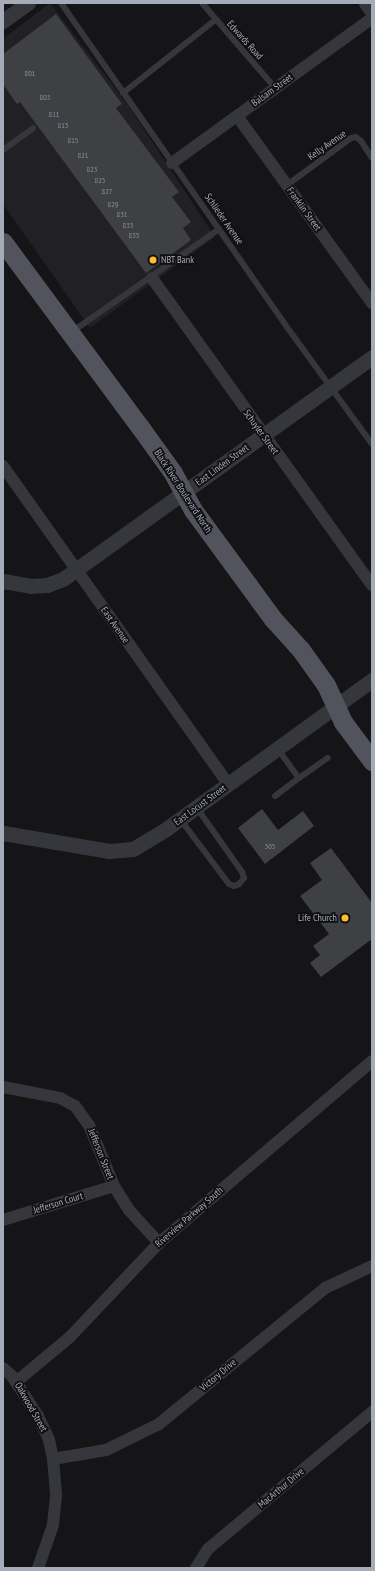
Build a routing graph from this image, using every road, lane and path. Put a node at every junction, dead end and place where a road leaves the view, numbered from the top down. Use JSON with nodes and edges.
{"nodes":[{"id":1,"x":28,"y":3,"type":"edge"},
{"id":2,"x":61,"y":3,"type":"edge"},
{"id":3,"x":202,"y":3,"type":"edge"},
{"id":4,"x":366,"y":3,"type":"edge"},
{"id":5,"x":372,"y":11,"type":"edge"},
{"id":6,"x":372,"y":18,"type":"edge"},
{"id":7,"x":215,"y":20,"type":"junction"},
{"id":8,"x":3,"y":21,"type":"edge"},
{"id":9,"x":275,"y":88,"type":"junction"},
{"id":10,"x":123,"y":93,"type":"junction"},
{"id":11,"x":237,"y":116,"type":"junction"},
{"id":12,"x":33,"y":128,"type":"dead end"},
{"id":13,"x":3,"y":150,"type":"edge"},
{"id":14,"x":372,"y":158,"type":"edge"},
{"id":15,"x":172,"y":163,"type":"junction"},
{"id":16,"x":287,"y":185,"type":"junction"},
{"id":17,"x":219,"y":229,"type":"junction"},
{"id":18,"x":3,"y":242,"type":"edge"},
{"id":19,"x":152,"y":278,"type":"junction"},
{"id":20,"x":372,"y":303,"type":"edge"},
{"id":21,"x":70,"y":333,"type":"junction"},
{"id":22,"x":372,"y":357,"type":"edge"},
{"id":23,"x":331,"y":387,"type":"junction"},
{"id":24,"x":264,"y":436,"type":"junction"},
{"id":25,"x":372,"y":444,"type":"edge"},
{"id":26,"x":3,"y":466,"type":"edge"},
{"id":27,"x":183,"y":493,"type":"junction"},
{"id":28,"x":75,"y":571,"type":"junction"},
{"id":29,"x":3,"y":581,"type":"edge"},
{"id":30,"x":372,"y":585,"type":"edge"},
{"id":31,"x":372,"y":680,"type":"edge"},
{"id":32,"x":335,"y":707,"type":"junction"},
{"id":33,"x":277,"y":748,"type":"junction"},
{"id":34,"x":328,"y":758,"type":"dead end"},
{"id":35,"x":372,"y":761,"type":"edge"},
{"id":36,"x":299,"y":778,"type":"junction"},
{"id":37,"x":228,"y":784,"type":"junction"},
{"id":38,"x":275,"y":796,"type":"dead end"},
{"id":39,"x":196,"y":808,"type":"junction"},
{"id":40,"x":180,"y":819,"type":"junction"},
{"id":41,"x":3,"y":833,"type":"edge"},
{"id":42,"x":372,"y":1061,"type":"edge"},
{"id":43,"x":3,"y":1087,"type":"edge"},
{"id":44,"x":114,"y":1186,"type":"junction"},
{"id":45,"x":3,"y":1220,"type":"edge"},
{"id":46,"x":158,"y":1243,"type":"junction"},
{"id":47,"x":372,"y":1266,"type":"edge"},
{"id":48,"x":3,"y":1368,"type":"edge"},
{"id":49,"x":16,"y":1382,"type":"junction"},
{"id":50,"x":372,"y":1412,"type":"edge"},
{"id":51,"x":53,"y":1459,"type":"junction"},
{"id":52,"x":38,"y":1568,"type":"edge"},
{"id":53,"x":196,"y":1568,"type":"edge"}],
"edges":[{"from":1,"to":8,"type":"street"},
{"from":2,"to":10,"type":"lane","name":"Schlieder Avenue"},
{"from":3,"to":7,"type":"lane","name":"Edwards Road"},
{"from":4,"to":5,"type":"street"},
{"from":6,"to":9,"type":"street","name":"Balsam Street"},
{"from":7,"to":9,"type":"lane","name":"Edwards Road"},
{"from":7,"to":10,"type":"lane"},
{"from":9,"to":11,"type":"street","name":"Balsam Street"},
{"from":10,"to":15,"type":"lane","name":"Schlieder Avenue"},
{"from":11,"to":15,"type":"street","name":"Balsam Street"},
{"from":11,"to":16,"type":"street","name":"Franklin Street"},
{"from":12,"to":13,"type":"lane"},
{"from":14,"to":16,"type":"lane","name":"Kelly Avenue"},
{"from":15,"to":17,"type":"lane","name":"Schlieder Avenue"},
{"from":16,"to":20,"type":"street","name":"Franklin Street"},
{"from":17,"to":19,"type":"lane"},
{"from":17,"to":23,"type":"lane","name":"Schlieder Avenue"},
{"from":18,"to":21,"type":"main road","name":"Black River Boulevard North"},
{"from":19,"to":21,"type":"lane"},
{"from":19,"to":24,"type":"street","name":"Schuyler Street"},
{"from":21,"to":27,"type":"main road","name":"Black River Boulevard North"},
{"from":22,"to":23,"type":"street","name":"East Linden Street"},
{"from":23,"to":24,"type":"street","name":"East Linden Street"},
{"from":23,"to":25,"type":"lane","name":"Schlieder Avenue"},
{"from":24,"to":27,"type":"street","name":"East Linden Street"},
{"from":24,"to":30,"type":"street","name":"Schuyler Street"},
{"from":26,"to":28,"type":"street","name":"East Avenue"},
{"from":27,"to":28,"type":"street","name":"East Linden Street"},
{"from":27,"to":32,"type":"main road","name":"Black River Boulevard North"},
{"from":28,"to":29,"type":"street","name":"East Linden Street"},
{"from":28,"to":37,"type":"street","name":"East Avenue"},
{"from":31,"to":32,"type":"street","name":"East Locust Street"},
{"from":32,"to":33,"type":"street","name":"East Locust Street"},
{"from":32,"to":35,"type":"main road","name":"Black River Boulevard North"},
{"from":33,"to":36,"type":"lane"},
{"from":33,"to":37,"type":"street","name":"East Locust Street"},
{"from":34,"to":36,"type":"lane"},
{"from":36,"to":38,"type":"lane"},
{"from":37,"to":39,"type":"street","name":"East Locust Street"},
{"from":39,"to":40,"type":"street","name":"East Locust Street"},
{"from":39,"to":40,"type":"lane"},
{"from":40,"to":41,"type":"street","name":"East Locust Street"},
{"from":42,"to":46,"type":"street","name":"Riverview Parkway South"},
{"from":43,"to":44,"type":"street","name":"Jefferson Street"},
{"from":44,"to":45,"type":"street","name":"Jefferson Court"},
{"from":44,"to":46,"type":"street","name":"Jefferson Street"},
{"from":46,"to":49,"type":"street","name":"Riverview Parkway South"},
{"from":47,"to":51,"type":"street","name":"Victory Drive"},
{"from":48,"to":49,"type":"street","name":"Oakwood Street"},
{"from":49,"to":51,"type":"street","name":"Oakwood Street"},
{"from":50,"to":53,"type":"street","name":"MacArthur Drive"},
{"from":51,"to":52,"type":"street","name":"Oakwood Street"}]}
